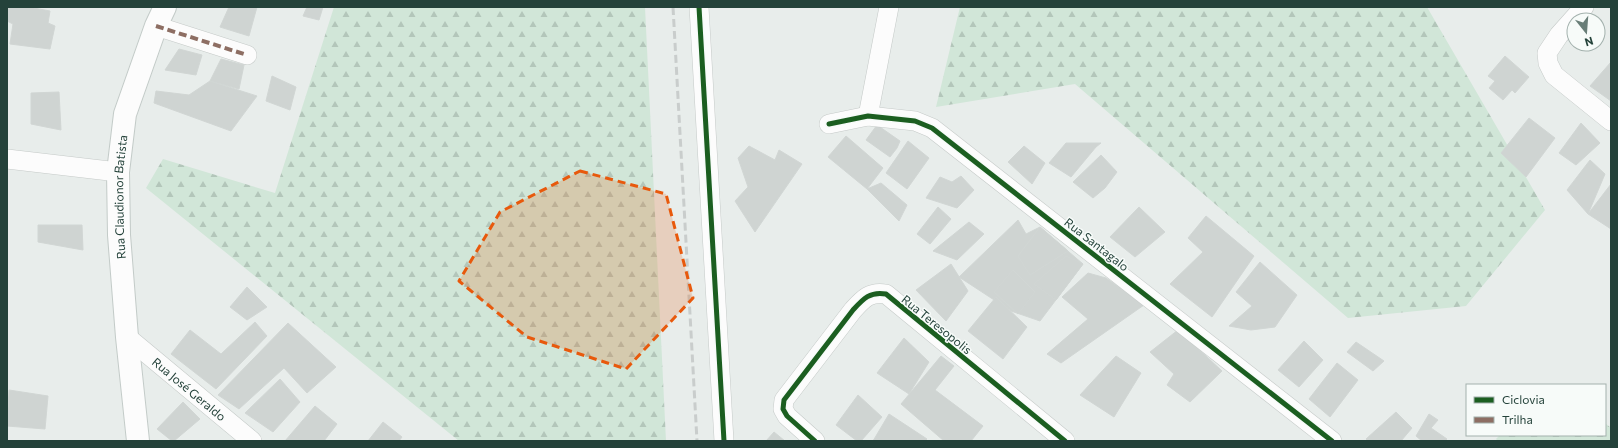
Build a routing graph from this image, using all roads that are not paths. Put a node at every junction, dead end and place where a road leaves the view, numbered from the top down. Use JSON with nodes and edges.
{"nodes":[{"id":1,"x":699,"y":7,"type":"edge"},
{"id":2,"x":889,"y":7,"type":"edge"},
{"id":3,"x":1584,"y":7,"type":"edge"},
{"id":4,"x":161,"y":16,"type":"edge"},
{"id":5,"x":247,"y":55,"type":"dead end"},
{"id":6,"x":868,"y":116,"type":"junction"},
{"id":7,"x":1611,"y":121,"type":"edge"},
{"id":8,"x":829,"y":124,"type":"dead end"},
{"id":9,"x":7,"y":159,"type":"edge"},
{"id":10,"x":118,"y":172,"type":"junction"},
{"id":11,"x":127,"y":337,"type":"junction"},
{"id":12,"x":138,"y":441,"type":"edge"},
{"id":13,"x":252,"y":441,"type":"edge"},
{"id":14,"x":724,"y":441,"type":"edge"},
{"id":15,"x":816,"y":441,"type":"edge"},
{"id":16,"x":1065,"y":441,"type":"edge"},
{"id":17,"x":1332,"y":441,"type":"edge"}],
"edges":[{"from":1,"to":14,"type":"street"},
{"from":2,"to":6,"type":"street"},
{"from":3,"to":7,"type":"street"},
{"from":4,"to":5,"type":"street"},
{"from":4,"to":10,"type":"main road","name":"Rua Claudionor Batista"},
{"from":6,"to":8,"type":"street","name":"Rua Santagalo"},
{"from":6,"to":17,"type":"street","name":"Rua Santagalo"},
{"from":9,"to":10,"type":"street"},
{"from":10,"to":11,"type":"main road","name":"Rua Claudionor Batista"},
{"from":11,"to":12,"type":"main road","name":"Rua Claudionor Batista"},
{"from":11,"to":13,"type":"street","name":"Rua José Geraldo"},
{"from":15,"to":16,"type":"street","name":"Rua Teresopolis"}]}
